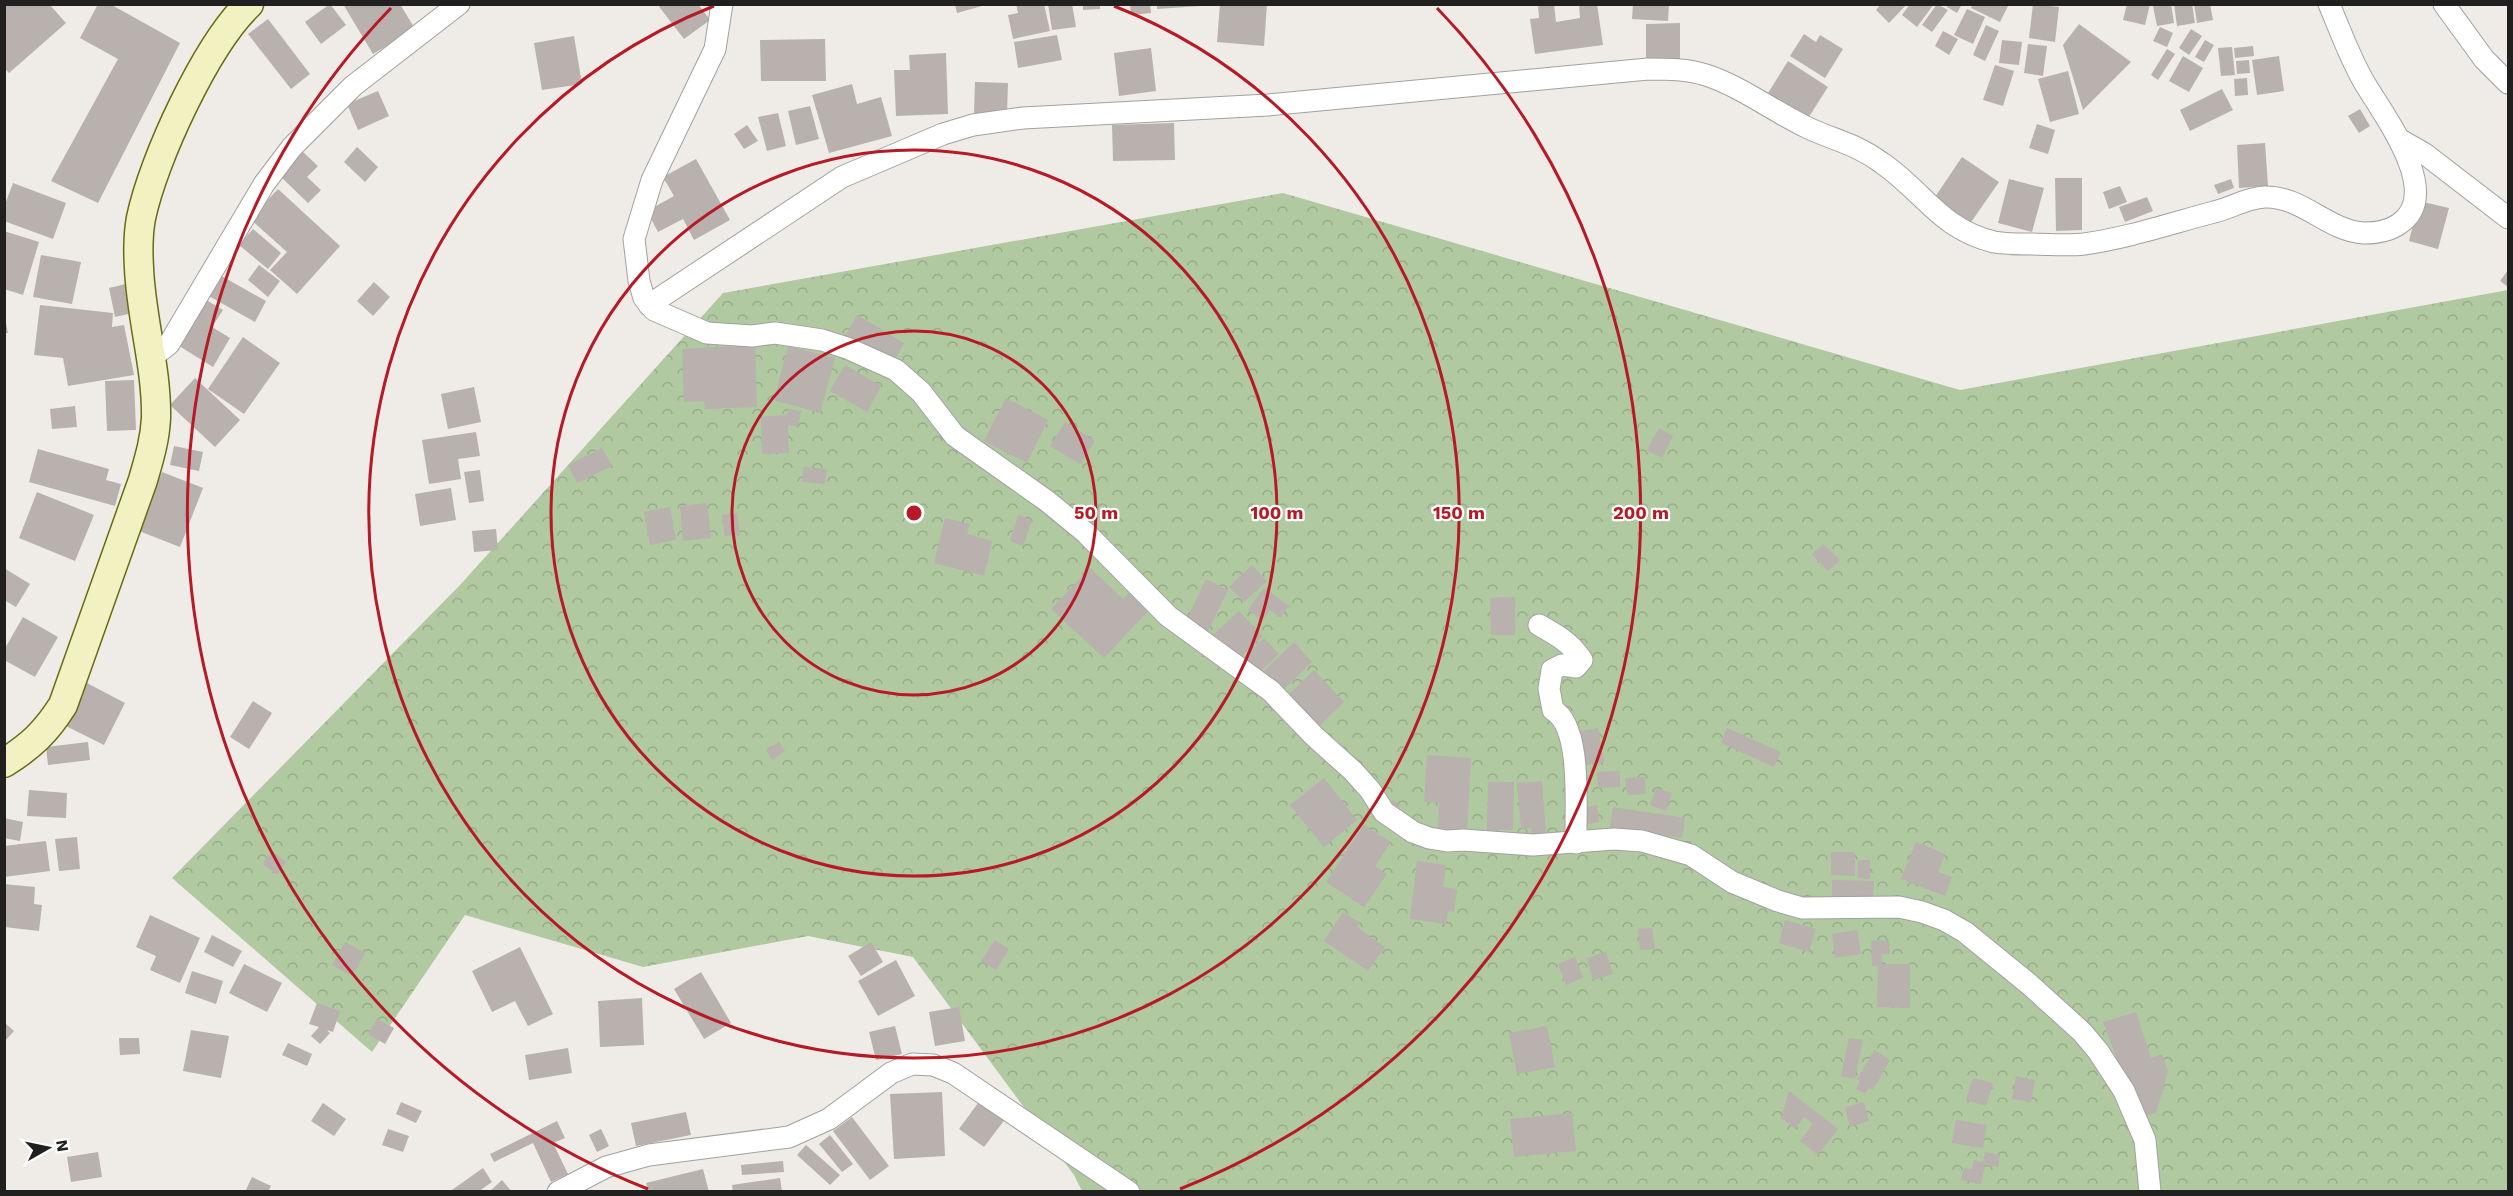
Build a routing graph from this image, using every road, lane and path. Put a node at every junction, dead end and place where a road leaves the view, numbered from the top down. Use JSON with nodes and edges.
{"nodes":[{"id":1,"x":249,"y":4,"type":"edge"},
{"id":2,"x":459,"y":4,"type":"edge"},
{"id":3,"x":722,"y":4,"type":"edge"},
{"id":4,"x":2329,"y":4,"type":"edge"},
{"id":5,"x":2444,"y":4,"type":"edge"},
{"id":6,"x":2508,"y":83,"type":"edge"},
{"id":7,"x":2399,"y":139,"type":"junction"},
{"id":8,"x":2508,"y":218,"type":"edge"},
{"id":9,"x":649,"y":305,"type":"junction"},
{"id":10,"x":150,"y":353,"type":"junction"},
{"id":11,"x":1539,"y":625,"type":"dead end"},
{"id":12,"x":4,"y":763,"type":"edge"},
{"id":13,"x":1576,"y":843,"type":"junction"},
{"id":14,"x":558,"y":1191,"type":"edge"},
{"id":15,"x":1129,"y":1191,"type":"edge"},
{"id":16,"x":2150,"y":1191,"type":"edge"}],
"edges":[{"from":1,"to":10,"type":"main road"},
{"from":2,"to":10,"type":"street"},
{"from":3,"to":9,"type":"street"},
{"from":4,"to":7,"type":"street"},
{"from":5,"to":6,"type":"street"},
{"from":7,"to":8,"type":"street"},
{"from":7,"to":9,"type":"street"},
{"from":9,"to":13,"type":"street"},
{"from":10,"to":12,"type":"main road"},
{"from":11,"to":13,"type":"street"},
{"from":13,"to":16,"type":"street"},
{"from":14,"to":15,"type":"street"}]}
